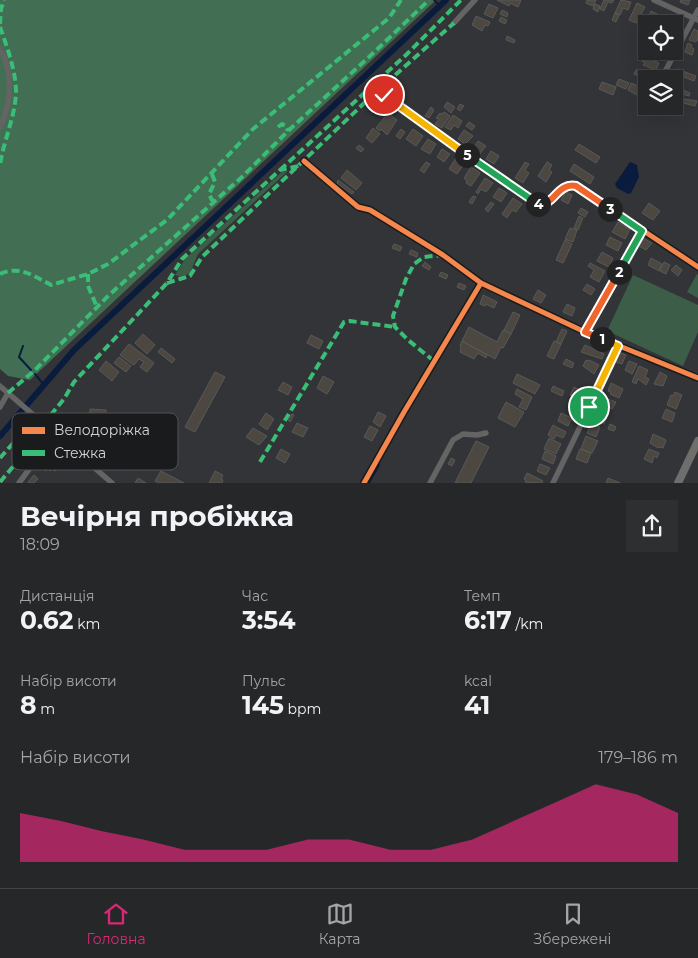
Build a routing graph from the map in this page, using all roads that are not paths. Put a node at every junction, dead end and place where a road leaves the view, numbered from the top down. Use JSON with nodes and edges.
{"nodes":[{"id":1,"x":475,"y":0,"type":"edge"},
{"id":2,"x":654,"y":0,"type":"edge"},
{"id":3,"x":698,"y":10,"type":"edge"},
{"id":4,"x":696,"y":19,"type":"edge"},
{"id":5,"x":454,"y":22,"type":"dead end"},
{"id":6,"x":0,"y":50,"type":"edge"},
{"id":7,"x":666,"y":70,"type":"edge"},
{"id":8,"x":377,"y":90,"type":"dead end"},
{"id":9,"x":0,"y":128,"type":"edge"},
{"id":10,"x":304,"y":161,"type":"dead end"},
{"id":11,"x":642,"y":231,"type":"junction"},
{"id":12,"x":698,"y":267,"type":"edge"},
{"id":13,"x":481,"y":283,"type":"junction"},
{"id":14,"x":585,"y":332,"type":"junction"},
{"id":15,"x":618,"y":346,"type":"junction"},
{"id":16,"x":698,"y":378,"type":"edge"},
{"id":17,"x":0,"y":386,"type":"edge"},
{"id":18,"x":8,"y":393,"type":"junction"},
{"id":19,"x":0,"y":407,"type":"edge"},
{"id":20,"x":31,"y":413,"type":"edge"},
{"id":21,"x":486,"y":433,"type":"dead end"},
{"id":22,"x":698,"y":441,"type":"edge"},
{"id":23,"x":30,"y":470,"type":"edge"},
{"id":24,"x":97,"y":470,"type":"edge"},
{"id":25,"x":20,"y":483,"type":"edge"},
{"id":26,"x":112,"y":483,"type":"edge"},
{"id":27,"x":364,"y":483,"type":"edge"},
{"id":28,"x":430,"y":483,"type":"edge"},
{"id":29,"x":553,"y":483,"type":"edge"},
{"id":30,"x":678,"y":483,"type":"edge"}],
"edges":[{"from":1,"to":5,"type":"street"},
{"from":2,"to":4,"type":"street"},
{"from":3,"to":4,"type":"street"},
{"from":4,"to":7,"type":"street"},
{"from":6,"to":9,"type":"street"},
{"from":8,"to":11,"type":"street"},
{"from":10,"to":13,"type":"street"},
{"from":11,"to":12,"type":"street"},
{"from":11,"to":14,"type":"street"},
{"from":13,"to":14,"type":"street"},
{"from":13,"to":27,"type":"street"},
{"from":14,"to":15,"type":"street"},
{"from":15,"to":16,"type":"street"},
{"from":15,"to":29,"type":"street"},
{"from":17,"to":18,"type":"street"},
{"from":18,"to":19,"type":"street"},
{"from":18,"to":20,"type":"street"},
{"from":21,"to":28,"type":"street"},
{"from":22,"to":30,"type":"main road"},
{"from":23,"to":25,"type":"street"},
{"from":24,"to":26,"type":"street"}]}
